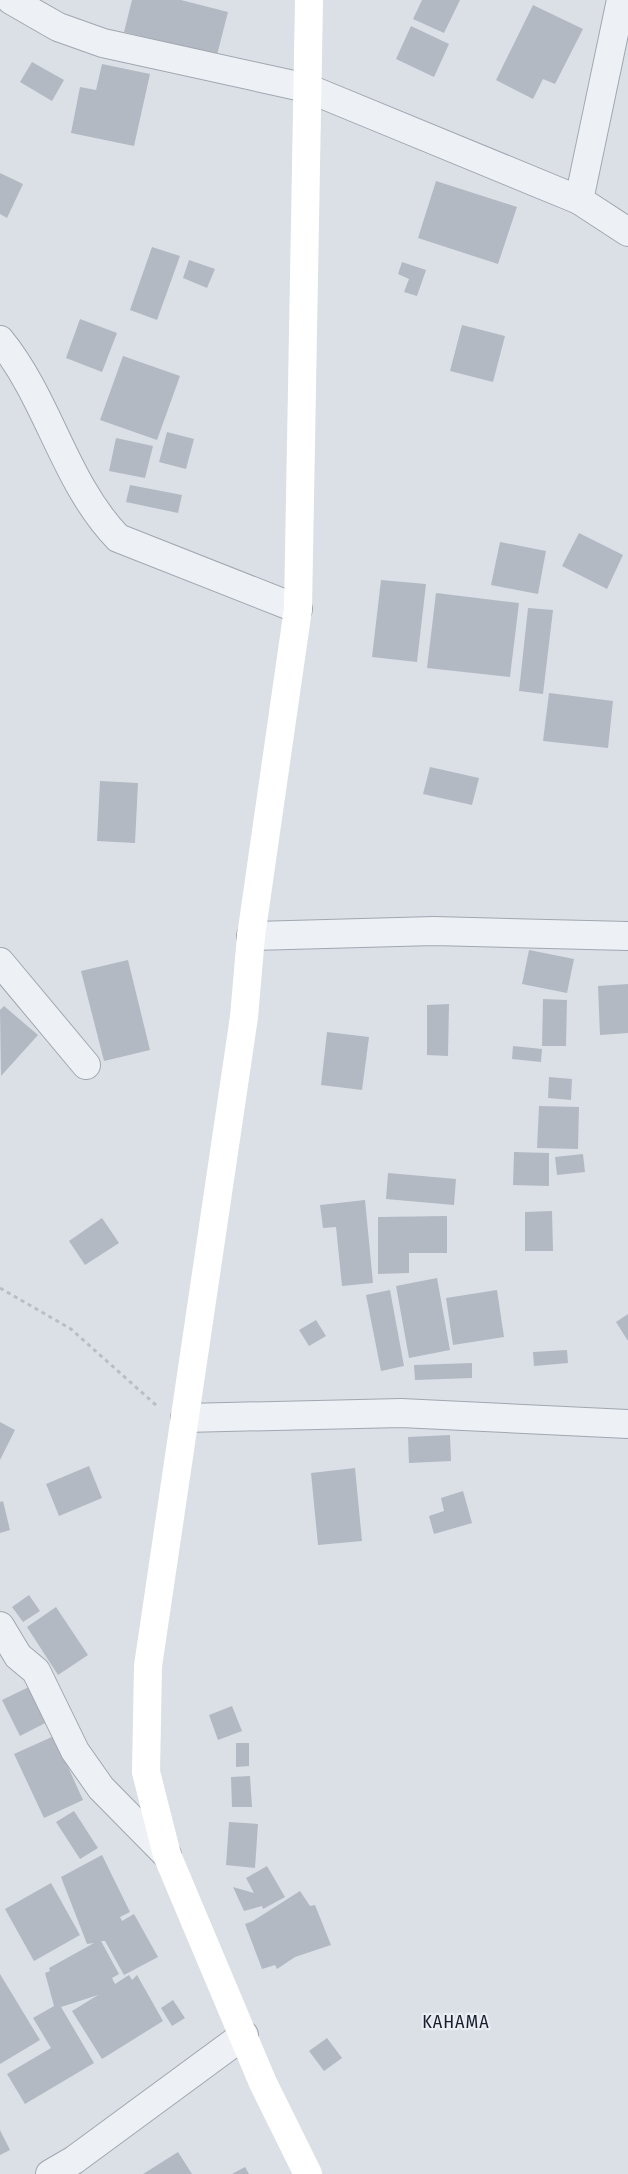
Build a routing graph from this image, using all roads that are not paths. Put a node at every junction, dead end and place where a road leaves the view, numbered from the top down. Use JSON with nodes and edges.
{"nodes":[{"id":1,"x":10,"y":0,"type":"edge"},
{"id":2,"x":309,"y":0,"type":"edge"},
{"id":3,"x":621,"y":0,"type":"edge"},
{"id":4,"x":307,"y":88,"type":"junction"},
{"id":5,"x":579,"y":200,"type":"junction"},
{"id":6,"x":628,"y":232,"type":"edge"},
{"id":7,"x":0,"y":340,"type":"edge"},
{"id":8,"x":298,"y":609,"type":"junction"},
{"id":9,"x":251,"y":936,"type":"junction"},
{"id":10,"x":628,"y":936,"type":"edge"},
{"id":11,"x":0,"y":962,"type":"edge"},
{"id":12,"x":86,"y":1065,"type":"dead end"},
{"id":13,"x":184,"y":1424,"type":"junction"},
{"id":14,"x":628,"y":1424,"type":"edge"},
{"id":15,"x":0,"y":1626,"type":"edge"},
{"id":16,"x":167,"y":1855,"type":"junction"},
{"id":17,"x":244,"y":2035,"type":"junction"},
{"id":18,"x":50,"y":2174,"type":"edge"},
{"id":19,"x":308,"y":2174,"type":"edge"}],
"edges":[{"from":1,"to":4,"type":"street"},
{"from":2,"to":4,"type":"main road"},
{"from":3,"to":5,"type":"street"},
{"from":4,"to":5,"type":"street"},
{"from":4,"to":8,"type":"main road"},
{"from":5,"to":6,"type":"street"},
{"from":7,"to":8,"type":"street"},
{"from":8,"to":9,"type":"main road"},
{"from":9,"to":10,"type":"street"},
{"from":9,"to":13,"type":"main road"},
{"from":11,"to":12,"type":"street"},
{"from":13,"to":14,"type":"street"},
{"from":13,"to":16,"type":"main road"},
{"from":15,"to":16,"type":"street"},
{"from":16,"to":17,"type":"main road"},
{"from":17,"to":18,"type":"street"},
{"from":17,"to":19,"type":"main road"}]}
